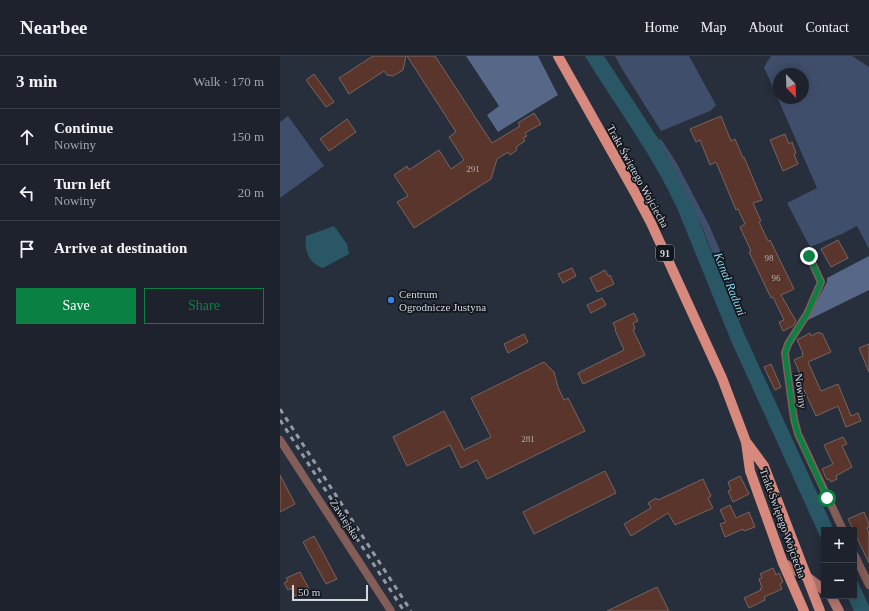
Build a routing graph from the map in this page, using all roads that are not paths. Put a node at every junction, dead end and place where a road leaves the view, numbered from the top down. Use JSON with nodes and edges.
{"nodes":[{"id":1,"x":558,"y":56,"type":"edge"},
{"id":2,"x":809,"y":256,"type":"dead end"},
{"id":3,"x":280,"y":440,"type":"edge"},
{"id":4,"x":746,"y":442,"type":"junction"},
{"id":5,"x":842,"y":527,"type":"edge"},
{"id":6,"x":857,"y":560,"type":"edge"},
{"id":7,"x":783,"y":563,"type":"junction"},
{"id":8,"x":807,"y":577,"type":"junction"},
{"id":9,"x":869,"y":585,"type":"edge"},
{"id":10,"x":821,"y":588,"type":"edge"},
{"id":11,"x":833,"y":599,"type":"edge"},
{"id":12,"x":391,"y":611,"type":"edge"},
{"id":13,"x":804,"y":611,"type":"edge"},
{"id":14,"x":820,"y":611,"type":"edge"},
{"id":15,"x":839,"y":611,"type":"edge"}],
"edges":[{"from":1,"to":4,"type":"main road","name":"Trakt Świętego Wojciecha","number":"91"},
{"from":2,"to":5,"type":"street","name":"Nowiny"},
{"from":3,"to":12,"type":"street","name":"Zawiejska"},
{"from":4,"to":7,"type":"main road","name":"Trakt Świętego Wojciecha","number":"91"},
{"from":4,"to":8,"type":"main road","name":"Trakt Świętego Wojciecha","number":"91"},
{"from":6,"to":9,"type":"street"},
{"from":7,"to":8,"type":"main road"},
{"from":7,"to":13,"type":"main road","name":"Trakt Świętego Wojciecha","number":"91"},
{"from":8,"to":10,"type":"main road"},
{"from":8,"to":14,"type":"main road","name":"Trakt Świętego Wojciecha","number":"91"},
{"from":11,"to":15,"type":"main road"}]}
